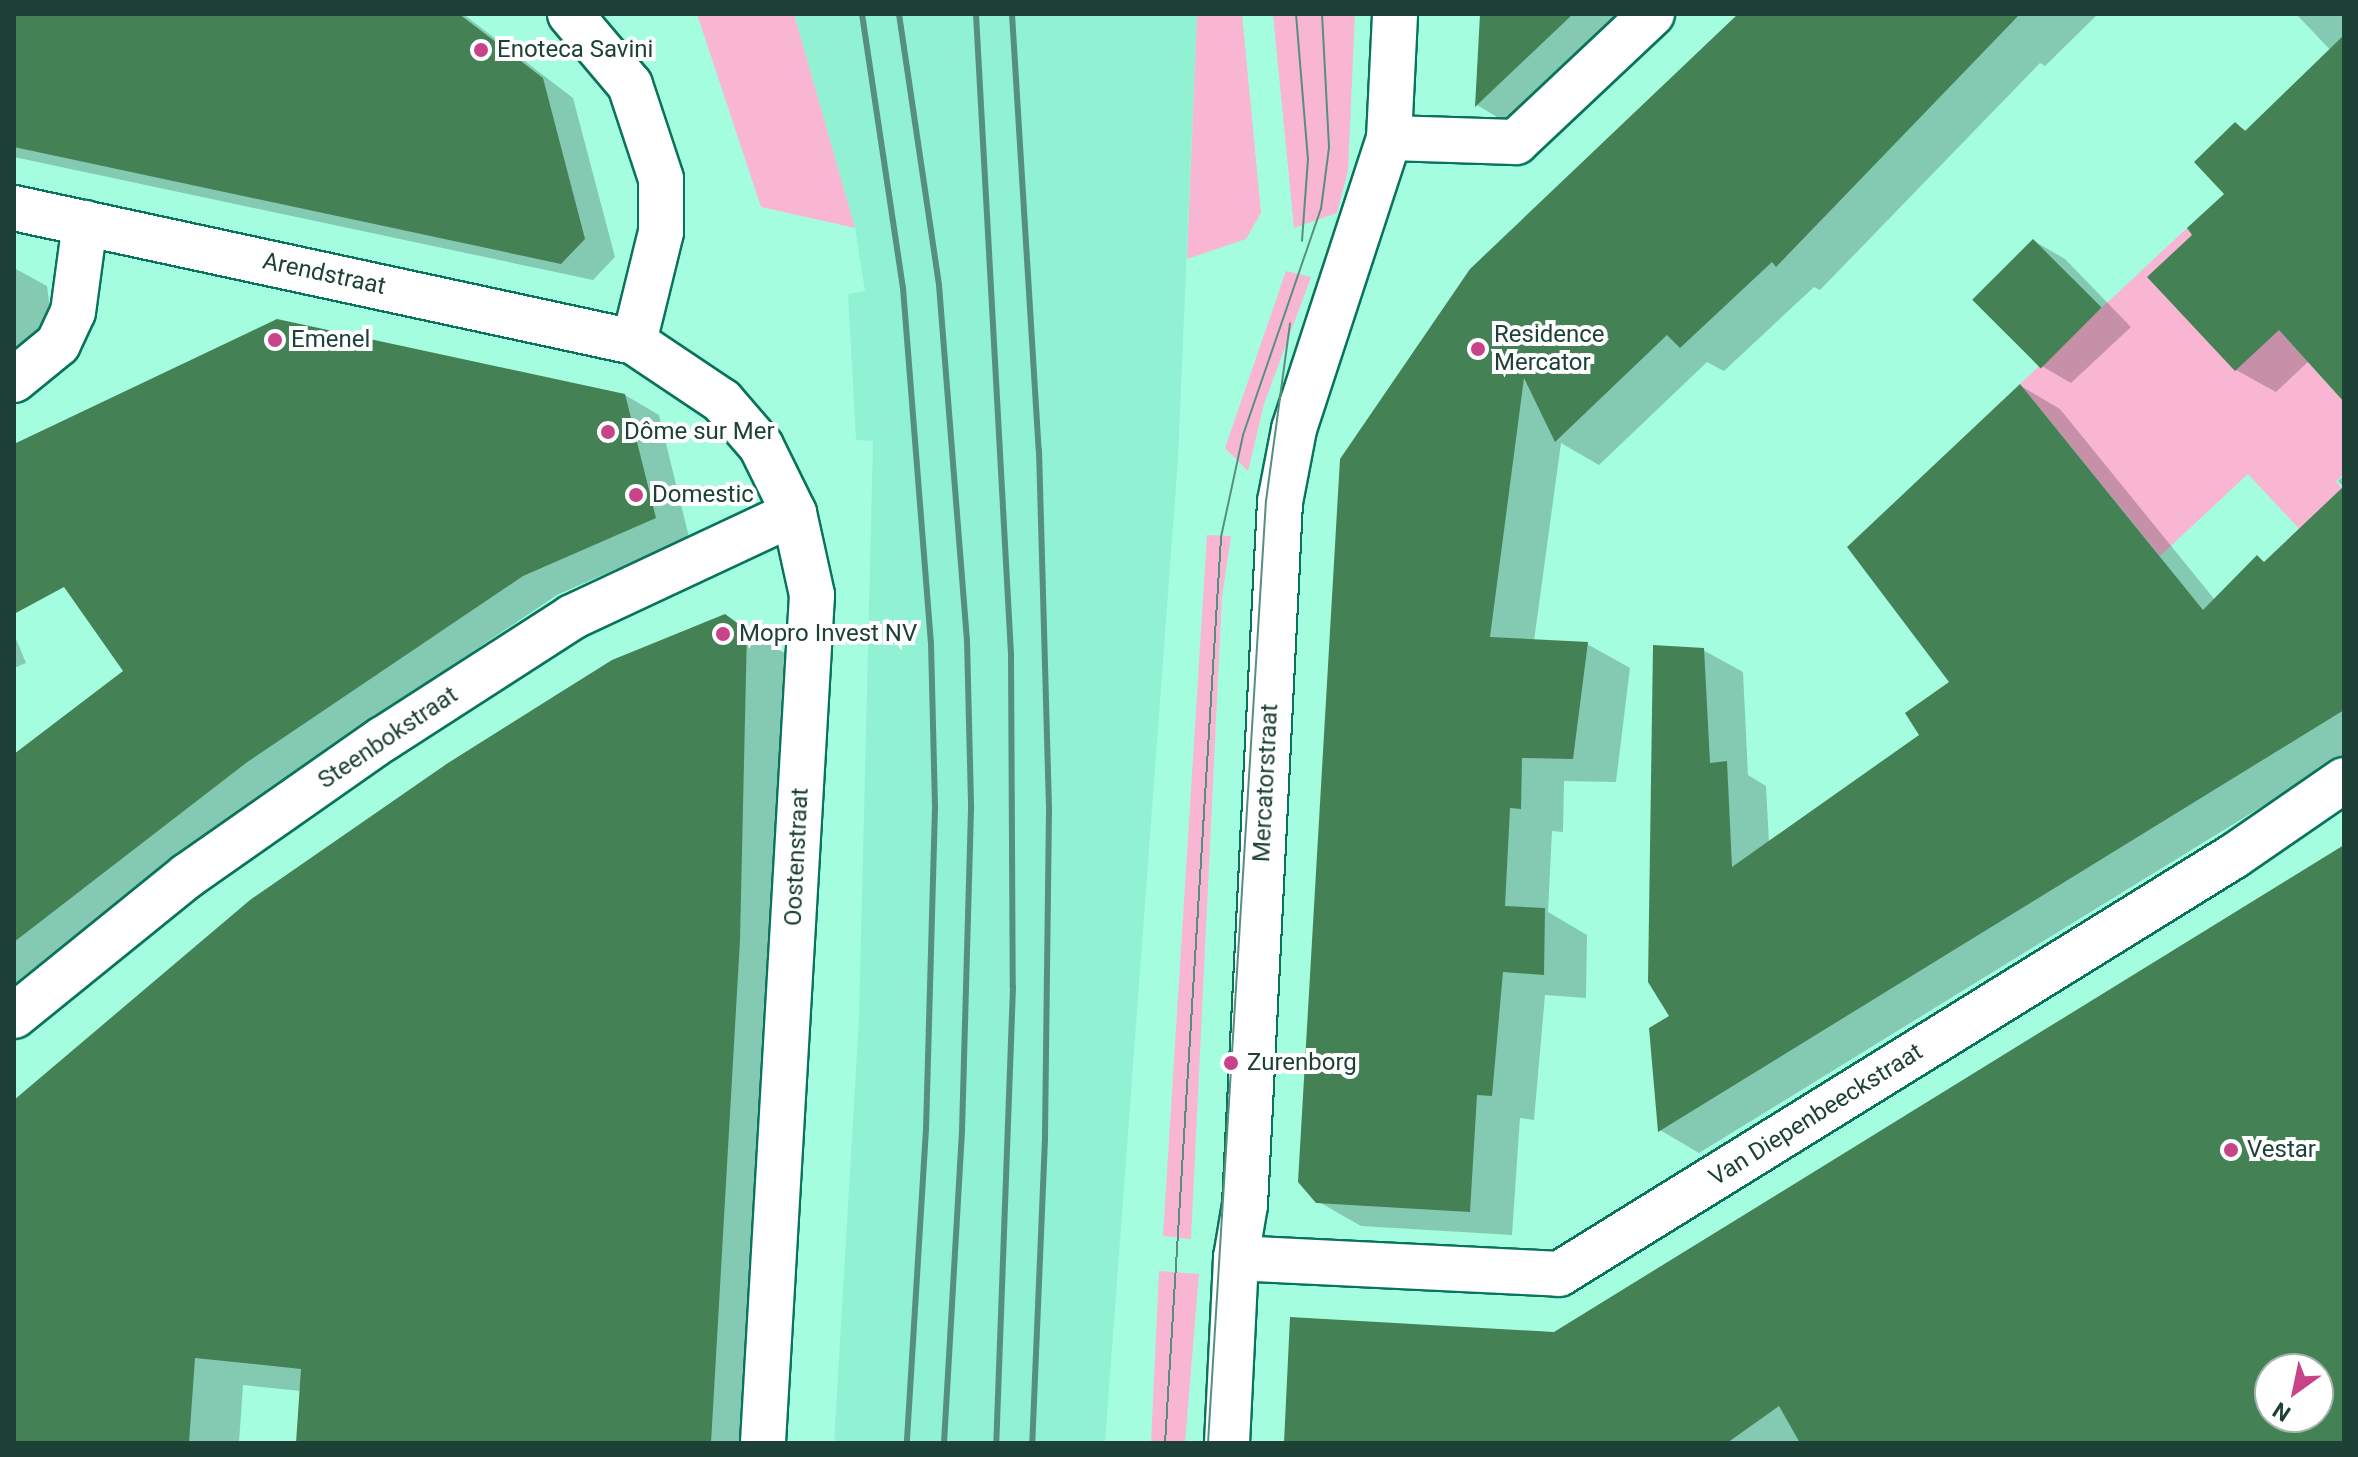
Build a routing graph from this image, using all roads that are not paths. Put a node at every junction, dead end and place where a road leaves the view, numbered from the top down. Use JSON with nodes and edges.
{"nodes":[{"id":1,"x":570,"y":14,"type":"edge"},
{"id":2,"x":1395,"y":14,"type":"edge"},
{"id":3,"x":1652,"y":14,"type":"edge"},
{"id":4,"x":1389,"y":138,"type":"junction"},
{"id":5,"x":14,"y":208,"type":"edge"},
{"id":6,"x":85,"y":223,"type":"junction"},
{"id":7,"x":634,"y":342,"type":"junction"},
{"id":8,"x":14,"y":380,"type":"edge"},
{"id":9,"x":794,"y":513,"type":"junction"},
{"id":10,"x":2344,"y":780,"type":"edge"},
{"id":11,"x":14,"y":1016,"type":"edge"},
{"id":12,"x":1236,"y":1258,"type":"junction"},
{"id":13,"x":763,"y":1443,"type":"edge"},
{"id":14,"x":1227,"y":1443,"type":"edge"}],
"edges":[{"from":1,"to":7,"type":"street"},
{"from":2,"to":4,"type":"street","name":"Mercatorstraat"},
{"from":3,"to":4,"type":"street"},
{"from":4,"to":12,"type":"street","name":"Mercatorstraat"},
{"from":5,"to":6,"type":"street","name":"Arendstraat"},
{"from":6,"to":7,"type":"street","name":"Arendstraat"},
{"from":6,"to":8,"type":"street"},
{"from":7,"to":9,"type":"street","name":"Oostenstraat"},
{"from":9,"to":11,"type":"street","name":"Steenbokstraat"},
{"from":9,"to":13,"type":"street","name":"Oostenstraat"},
{"from":10,"to":12,"type":"street","name":"Van Diepenbeeckstraat"},
{"from":12,"to":14,"type":"street","name":"Mercatorstraat"}]}
